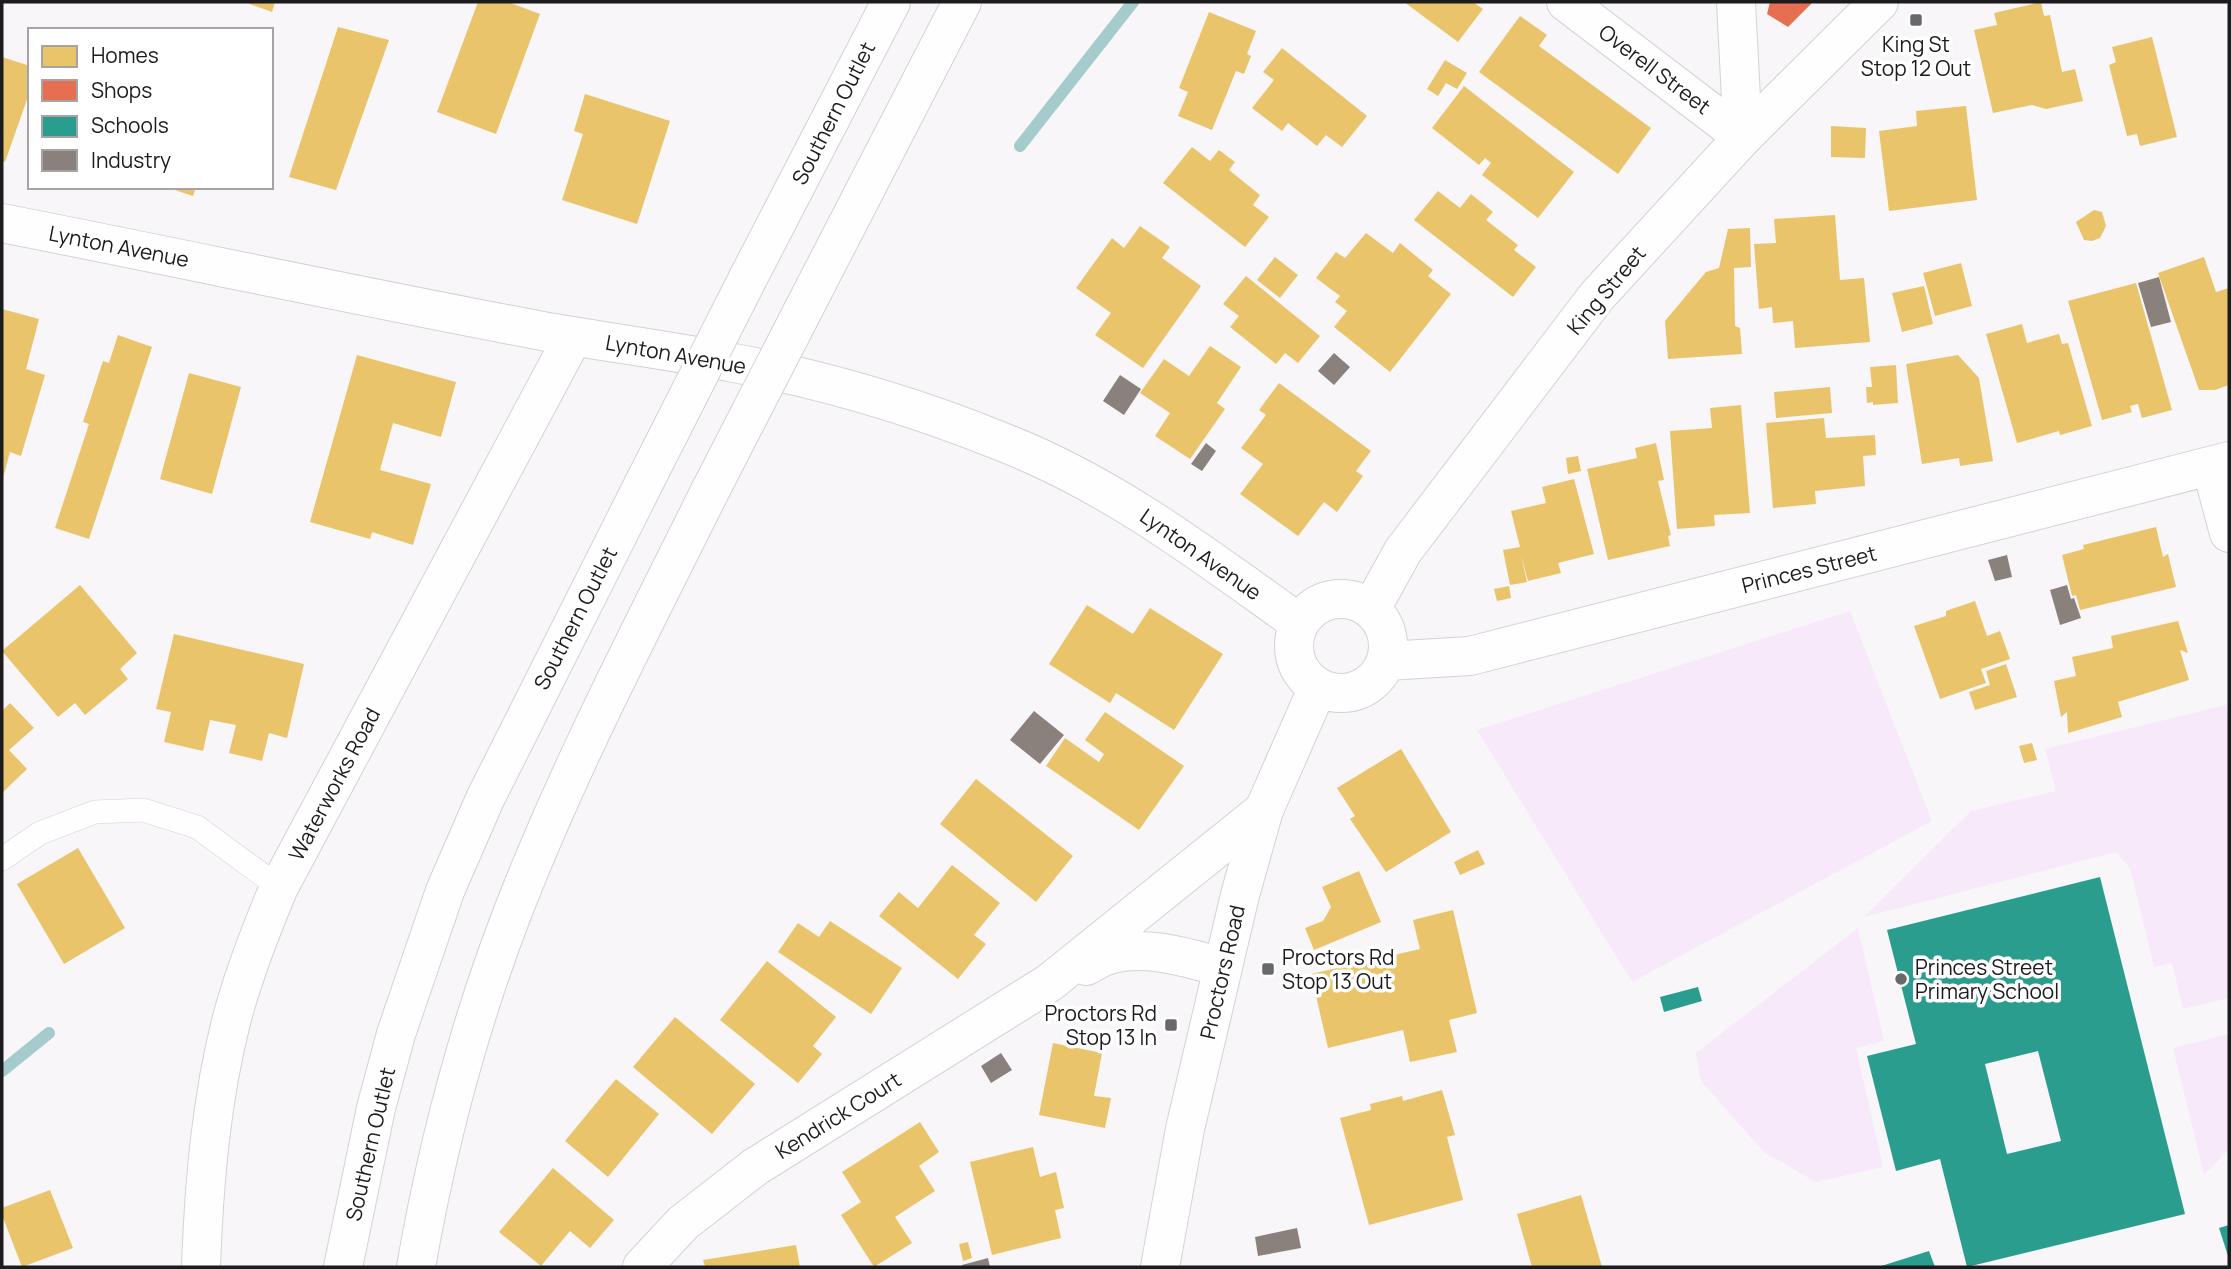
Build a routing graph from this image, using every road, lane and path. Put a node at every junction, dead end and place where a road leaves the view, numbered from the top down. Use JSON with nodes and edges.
{"nodes":[{"id":1,"x":891,"y":2,"type":"edge"},
{"id":2,"x":962,"y":2,"type":"edge"},
{"id":3,"x":1566,"y":2,"type":"edge"},
{"id":4,"x":1736,"y":2,"type":"edge"},
{"id":5,"x":1879,"y":2,"type":"edge"},
{"id":6,"x":1743,"y":137,"type":"junction"},
{"id":7,"x":2,"y":223,"type":"edge"},
{"id":8,"x":573,"y":337,"type":"junction"},
{"id":9,"x":2220,"y":464,"type":"edge"},
{"id":10,"x":2229,"y":533,"type":"edge"},
{"id":11,"x":1371,"y":609,"type":"junction"},
{"id":12,"x":1299,"y":623,"type":"junction"},
{"id":13,"x":1386,"y":661,"type":"junction"},
{"id":14,"x":1318,"y":687,"type":"junction"},
{"id":15,"x":1264,"y":810,"type":"junction"},
{"id":16,"x":2,"y":859,"type":"edge"},
{"id":17,"x":279,"y":887,"type":"junction"},
{"id":18,"x":1222,"y":967,"type":"junction"},
{"id":19,"x":1049,"y":983,"type":"junction"},
{"id":20,"x":201,"y":1267,"type":"edge"},
{"id":21,"x":343,"y":1267,"type":"edge"},
{"id":22,"x":416,"y":1267,"type":"edge"},
{"id":23,"x":642,"y":1267,"type":"edge"},
{"id":24,"x":1160,"y":1267,"type":"edge"}],
"edges":[{"from":1,"to":21,"type":"main road","name":"Southern Outlet","bridge":true},
{"from":2,"to":22,"type":"main road","bridge":true},
{"from":3,"to":6,"type":"main road","name":"Overell Street"},
{"from":4,"to":6,"type":"main road"},
{"from":5,"to":6,"type":"main road","name":"King Street"},
{"from":6,"to":11,"type":"main road","name":"King Street"},
{"from":7,"to":8,"type":"main road","name":"Lynton Avenue"},
{"from":8,"to":12,"type":"main road","name":"Lynton Avenue"},
{"from":8,"to":17,"type":"main road","name":"Waterworks Road"},
{"from":9,"to":10,"type":"main road"},
{"from":9,"to":13,"type":"main road","name":"Princes Street"},
{"from":11,"to":12,"type":"main road"},
{"from":11,"to":13,"type":"main road"},
{"from":12,"to":14,"type":"main road"},
{"from":13,"to":14,"type":"main road"},
{"from":14,"to":15,"type":"main road","name":"Proctors Road"},
{"from":15,"to":18,"type":"main road","name":"Proctors Road"},
{"from":15,"to":19,"type":"main road","name":"Kendrick Court"},
{"from":16,"to":17,"type":"lane"},
{"from":17,"to":20,"type":"main road","name":"Waterworks Road"},
{"from":18,"to":19,"type":"main road","name":"Kendrick Court"},
{"from":18,"to":24,"type":"main road","name":"Proctors Road"},
{"from":19,"to":23,"type":"main road","name":"Kendrick Court"}]}
